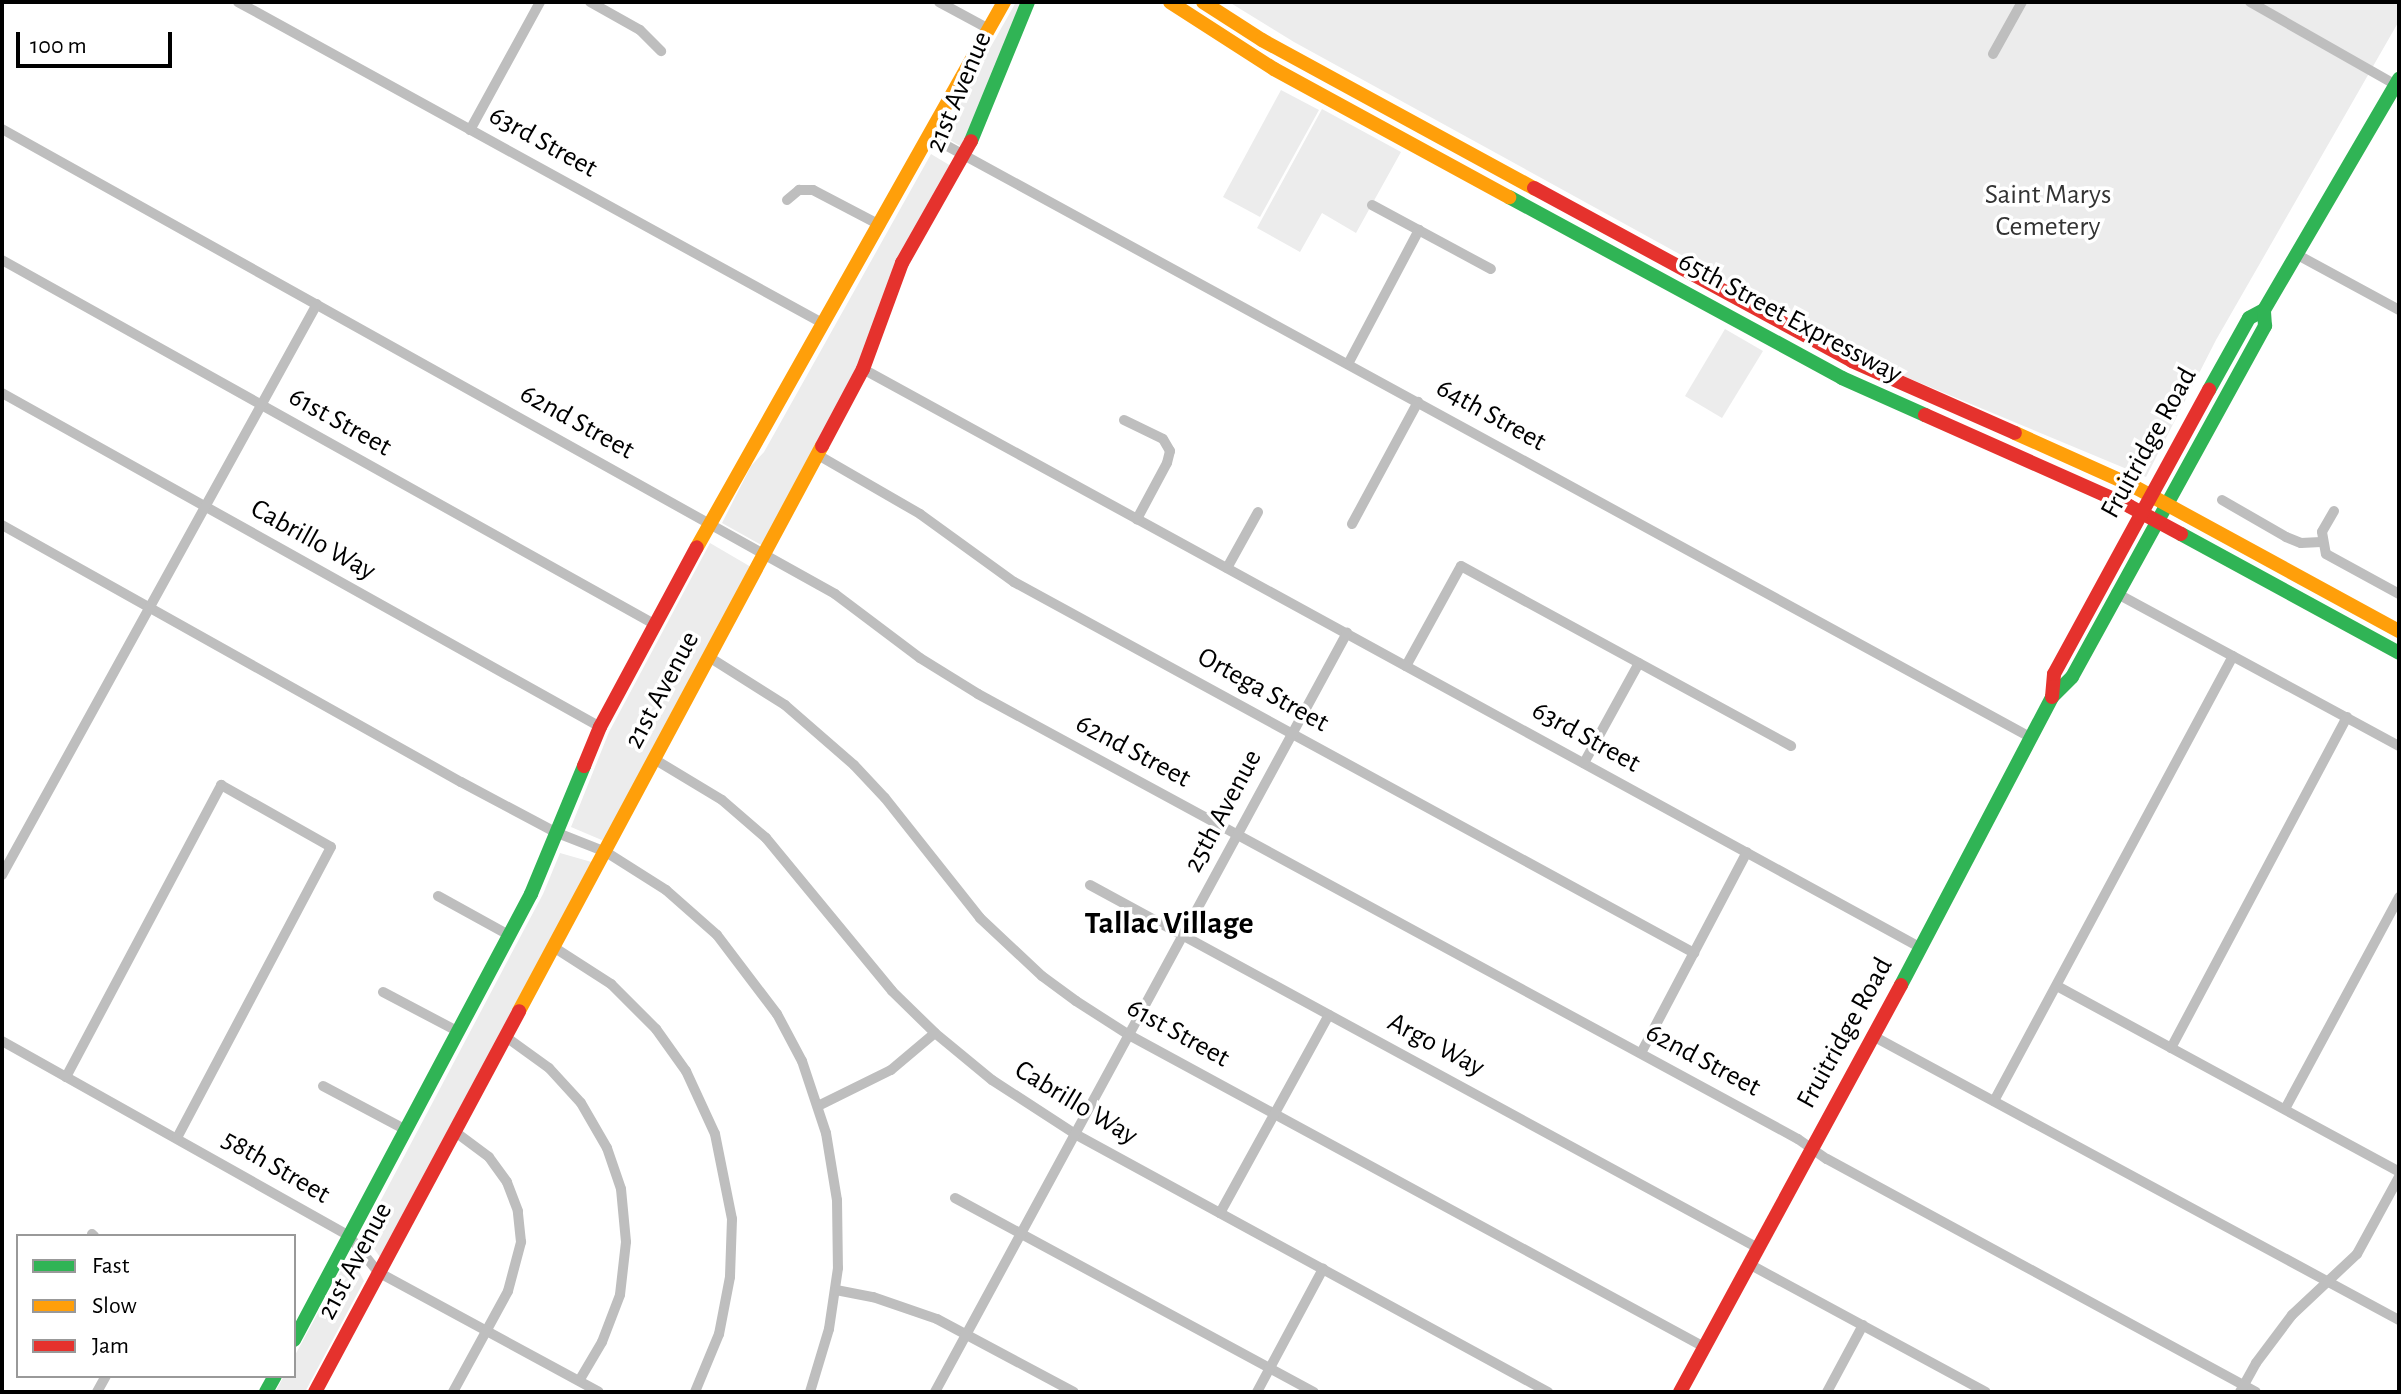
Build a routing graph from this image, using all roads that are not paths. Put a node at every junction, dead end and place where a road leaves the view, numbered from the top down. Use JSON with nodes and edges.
{"nodes":[{"id":1,"x":540,"y":2,"type":"edge"},
{"id":2,"x":590,"y":2,"type":"edge"},
{"id":3,"x":939,"y":2,"type":"edge"},
{"id":4,"x":1004,"y":2,"type":"edge"},
{"id":5,"x":1028,"y":2,"type":"edge"},
{"id":6,"x":1170,"y":2,"type":"edge"},
{"id":7,"x":1203,"y":2,"type":"edge"},
{"id":8,"x":2022,"y":2,"type":"edge"},
{"id":9,"x":2250,"y":2,"type":"edge"},
{"id":10,"x":242,"y":3,"type":"edge"},
{"id":11,"x":989,"y":29,"type":"junction"},
{"id":12,"x":661,"y":51,"type":"dead end"},
{"id":13,"x":1993,"y":54,"type":"dead end"},
{"id":14,"x":2398,"y":82,"type":"edge"},
{"id":15,"x":2,"y":129,"type":"edge"},
{"id":16,"x":470,"y":130,"type":"junction"},
{"id":17,"x":929,"y":136,"type":"junction"},
{"id":18,"x":964,"y":155,"type":"junction"},
{"id":19,"x":787,"y":200,"type":"dead end"},
{"id":20,"x":1372,"y":205,"type":"dead end"},
{"id":21,"x":880,"y":225,"type":"junction"},
{"id":22,"x":1419,"y":230,"type":"junction"},
{"id":23,"x":2296,"y":254,"type":"junction"},
{"id":24,"x":2,"y":260,"type":"edge"},
{"id":25,"x":1491,"y":269,"type":"dead end"},
{"id":26,"x":317,"y":304,"type":"junction"},
{"id":27,"x":2264,"y":310,"type":"junction"},
{"id":28,"x":2399,"y":310,"type":"edge"},
{"id":29,"x":824,"y":324,"type":"junction"},
{"id":30,"x":1348,"y":364,"type":"junction"},
{"id":31,"x":863,"y":369,"type":"junction"},
{"id":32,"x":2,"y":393,"type":"edge"},
{"id":33,"x":1418,"y":402,"type":"junction"},
{"id":34,"x":261,"y":405,"type":"junction"},
{"id":35,"x":1124,"y":420,"type":"dead end"},
{"id":36,"x":818,"y":455,"type":"junction"},
{"id":37,"x":2149,"y":495,"type":"junction"},
{"id":38,"x":2222,"y":500,"type":"dead end"},
{"id":39,"x":2165,"y":503,"type":"junction"},
{"id":40,"x":204,"y":506,"type":"junction"},
{"id":41,"x":2334,"y":511,"type":"dead end"},
{"id":42,"x":1258,"y":512,"type":"dead end"},
{"id":43,"x":2140,"y":512,"type":"junction"},
{"id":44,"x":1137,"y":519,"type":"junction"},
{"id":45,"x":2156,"y":520,"type":"junction"},
{"id":46,"x":710,"y":523,"type":"junction"},
{"id":47,"x":1352,"y":524,"type":"dead end"},
{"id":48,"x":2,"y":525,"type":"edge"},
{"id":49,"x":2321,"y":542,"type":"junction"},
{"id":50,"x":765,"y":555,"type":"junction"},
{"id":51,"x":1227,"y":568,"type":"junction"},
{"id":52,"x":2116,"y":593,"type":"junction"},
{"id":53,"x":2399,"y":594,"type":"edge"},
{"id":54,"x":147,"y":606,"type":"junction"},
{"id":55,"x":654,"y":624,"type":"junction"},
{"id":56,"x":2399,"y":631,"type":"edge"},
{"id":57,"x":1347,"y":633,"type":"junction"},
{"id":58,"x":2399,"y":653,"type":"edge"},
{"id":59,"x":2233,"y":656,"type":"junction"},
{"id":60,"x":709,"y":657,"type":"junction"},
{"id":61,"x":1639,"y":663,"type":"junction"},
{"id":62,"x":1406,"y":666,"type":"junction"},
{"id":63,"x":2052,"y":697,"type":"junction"},
{"id":64,"x":2347,"y":717,"type":"junction"},
{"id":65,"x":600,"y":727,"type":"junction"},
{"id":66,"x":1292,"y":734,"type":"junction"},
{"id":67,"x":2030,"y":737,"type":"junction"},
{"id":68,"x":1791,"y":746,"type":"dead end"},
{"id":69,"x":2399,"y":746,"type":"edge"},
{"id":70,"x":654,"y":759,"type":"junction"},
{"id":71,"x":1584,"y":763,"type":"junction"},
{"id":72,"x":555,"y":832,"type":"junction"},
{"id":73,"x":1238,"y":835,"type":"junction"},
{"id":74,"x":606,"y":852,"type":"junction"},
{"id":75,"x":1747,"y":852,"type":"junction"},
{"id":76,"x":2,"y":875,"type":"edge"},
{"id":77,"x":1090,"y":885,"type":"dead end"},
{"id":78,"x":438,"y":896,"type":"dead end"},
{"id":79,"x":2399,"y":897,"type":"edge"},
{"id":80,"x":509,"y":935,"type":"junction"},
{"id":81,"x":1183,"y":935,"type":"junction"},
{"id":82,"x":555,"y":948,"type":"junction"},
{"id":83,"x":1921,"y":948,"type":"junction"},
{"id":84,"x":1694,"y":953,"type":"junction"},
{"id":85,"x":2057,"y":986,"type":"junction"},
{"id":86,"x":383,"y":992,"type":"dead end"},
{"id":87,"x":1329,"y":1015,"type":"junction"},
{"id":88,"x":457,"y":1031,"type":"junction"},
{"id":89,"x":935,"y":1033,"type":"junction"},
{"id":90,"x":1129,"y":1035,"type":"junction"},
{"id":91,"x":1873,"y":1036,"type":"junction"},
{"id":92,"x":506,"y":1037,"type":"junction"},
{"id":93,"x":2,"y":1041,"type":"edge"},
{"id":94,"x":2171,"y":1048,"type":"junction"},
{"id":95,"x":1641,"y":1053,"type":"junction"},
{"id":96,"x":66,"y":1077,"type":"junction"},
{"id":97,"x":323,"y":1086,"type":"dead end"},
{"id":98,"x":1994,"y":1101,"type":"junction"},
{"id":99,"x":818,"y":1106,"type":"junction"},
{"id":100,"x":2285,"y":1109,"type":"junction"},
{"id":101,"x":1275,"y":1114,"type":"junction"},
{"id":102,"x":406,"y":1130,"type":"junction"},
{"id":103,"x":454,"y":1131,"type":"junction"},
{"id":104,"x":1075,"y":1134,"type":"junction"},
{"id":105,"x":177,"y":1138,"type":"junction"},
{"id":106,"x":1812,"y":1148,"type":"junction"},
{"id":107,"x":2399,"y":1174,"type":"edge"},
{"id":108,"x":955,"y":1198,"type":"dead end"},
{"id":109,"x":1220,"y":1213,"type":"junction"},
{"id":110,"x":1021,"y":1234,"type":"junction"},
{"id":111,"x":349,"y":1236,"type":"junction"},
{"id":112,"x":1758,"y":1248,"type":"junction"},
{"id":113,"x":1749,"y":1264,"type":"junction"},
{"id":114,"x":1323,"y":1269,"type":"junction"},
{"id":115,"x":378,"y":1272,"type":"junction"},
{"id":116,"x":2328,"y":1281,"type":"junction"},
{"id":117,"x":836,"y":1290,"type":"junction"},
{"id":118,"x":2399,"y":1320,"type":"edge"},
{"id":119,"x":1863,"y":1325,"type":"junction"},
{"id":120,"x":487,"y":1330,"type":"junction"},
{"id":121,"x":967,"y":1333,"type":"junction"},
{"id":122,"x":296,"y":1336,"type":"edge"},
{"id":123,"x":1704,"y":1347,"type":"junction"},
{"id":124,"x":1270,"y":1368,"type":"junction"},
{"id":125,"x":579,"y":1381,"type":"junction"},
{"id":126,"x":1967,"y":1388,"type":"edge"},
{"id":127,"x":2242,"y":1389,"type":"edge"},
{"id":128,"x":315,"y":1392,"type":"edge"},
{"id":129,"x":453,"y":1392,"type":"edge"},
{"id":130,"x":599,"y":1392,"type":"edge"},
{"id":131,"x":695,"y":1392,"type":"edge"},
{"id":132,"x":810,"y":1392,"type":"edge"},
{"id":133,"x":935,"y":1392,"type":"edge"},
{"id":134,"x":1074,"y":1392,"type":"edge"},
{"id":135,"x":1257,"y":1392,"type":"edge"},
{"id":136,"x":1314,"y":1392,"type":"edge"},
{"id":137,"x":1548,"y":1392,"type":"edge"},
{"id":138,"x":1680,"y":1392,"type":"edge"},
{"id":139,"x":1827,"y":1392,"type":"edge"},
{"id":140,"x":1986,"y":1392,"type":"edge"},
{"id":141,"x":2256,"y":1392,"type":"edge"}],
"edges":[{"from":1,"to":16,"type":"street"},
{"from":2,"to":12,"type":"street"},
{"from":3,"to":11,"type":"street"},
{"from":4,"to":11,"type":"main road","name":"21st Avenue"},
{"from":5,"to":18,"type":"main road","name":"21st Avenue"},
{"from":6,"to":43,"type":"main road","name":"65th Street Expressway"},
{"from":7,"to":37,"type":"main road","name":"65th Street Expressway"},
{"from":8,"to":13,"type":"street"},
{"from":9,"to":14,"type":"street"},
{"from":10,"to":16,"type":"street","name":"63rd Street"},
{"from":11,"to":17,"type":"main road","name":"21st Avenue"},
{"from":14,"to":23,"type":"main road","name":"Fruitridge Road"},
{"from":15,"to":26,"type":"street","name":"62nd Street"},
{"from":16,"to":29,"type":"street","name":"63rd Street"},
{"from":17,"to":18,"type":"street","name":"64th Street"},
{"from":17,"to":21,"type":"main road","name":"21st Avenue"},
{"from":18,"to":30,"type":"street","name":"64th Street"},
{"from":18,"to":31,"type":"main road","name":"21st Avenue"},
{"from":19,"to":21,"type":"street"},
{"from":20,"to":22,"type":"street"},
{"from":21,"to":29,"type":"main road","name":"21st Avenue"},
{"from":22,"to":25,"type":"street"},
{"from":22,"to":30,"type":"street"},
{"from":23,"to":27,"type":"main road","name":"Fruitridge Road"},
{"from":23,"to":28,"type":"street"},
{"from":24,"to":34,"type":"street","name":"61st Street"},
{"from":26,"to":34,"type":"street"},
{"from":26,"to":46,"type":"street","name":"62nd Street"},
{"from":27,"to":37,"type":"main road","name":"Fruitridge Road"},
{"from":27,"to":39,"type":"main road","name":"Fruitridge Road"},
{"from":29,"to":46,"type":"main road","name":"21st Avenue"},
{"from":30,"to":33,"type":"street","name":"64th Street"},
{"from":31,"to":36,"type":"main road","name":"21st Avenue"},
{"from":31,"to":44,"type":"street","name":"63rd Street"},
{"from":32,"to":40,"type":"street","name":"Cabrillo Way"},
{"from":33,"to":47,"type":"street"},
{"from":33,"to":67,"type":"street","name":"64th Street"},
{"from":34,"to":40,"type":"street"},
{"from":34,"to":55,"type":"street","name":"61st Street"},
{"from":35,"to":44,"type":"street"},
{"from":36,"to":50,"type":"main road","name":"21st Avenue"},
{"from":36,"to":66,"type":"street","name":"Ortega Street"},
{"from":37,"to":39,"type":"main road","name":"65th Street Expressway"},
{"from":37,"to":43,"type":"main road","name":"Fruitridge Road"},
{"from":38,"to":49,"type":"street"},
{"from":39,"to":45,"type":"main road","name":"Fruitridge Road"},
{"from":39,"to":56,"type":"main road","name":"65th Street Expressway"},
{"from":40,"to":54,"type":"street"},
{"from":40,"to":65,"type":"street","name":"Cabrillo Way"},
{"from":41,"to":49,"type":"street"},
{"from":42,"to":51,"type":"street"},
{"from":43,"to":45,"type":"main road","name":"65th Street Expressway"},
{"from":43,"to":63,"type":"main road","name":"Fruitridge Road"},
{"from":44,"to":51,"type":"street","name":"63rd Street"},
{"from":45,"to":52,"type":"main road","name":"Fruitridge Road"},
{"from":45,"to":58,"type":"main road","name":"65th Street Expressway"},
{"from":46,"to":50,"type":"street","name":"62nd Street"},
{"from":46,"to":55,"type":"main road","name":"21st Avenue"},
{"from":48,"to":54,"type":"street"},
{"from":49,"to":53,"type":"street"},
{"from":50,"to":60,"type":"main road","name":"21st Avenue"},
{"from":50,"to":73,"type":"street","name":"62nd Street"},
{"from":51,"to":57,"type":"street","name":"63rd Street"},
{"from":52,"to":59,"type":"street"},
{"from":52,"to":63,"type":"main road","name":"Fruitridge Road"},
{"from":54,"to":72,"type":"street"},
{"from":54,"to":76,"type":"street"},
{"from":55,"to":65,"type":"main road","name":"21st Avenue"},
{"from":57,"to":62,"type":"street","name":"63rd Street"},
{"from":57,"to":66,"type":"street","name":"25th Avenue"},
{"from":59,"to":64,"type":"street"},
{"from":59,"to":85,"type":"street"},
{"from":60,"to":70,"type":"main road","name":"21st Avenue"},
{"from":60,"to":90,"type":"street","name":"61st Street"},
{"from":61,"to":62,"type":"street"},
{"from":61,"to":68,"type":"street"},
{"from":61,"to":71,"type":"street"},
{"from":62,"to":71,"type":"street","name":"63rd Street"},
{"from":63,"to":67,"type":"main road","name":"Fruitridge Road"},
{"from":64,"to":69,"type":"street"},
{"from":64,"to":94,"type":"street"},
{"from":65,"to":72,"type":"main road","name":"21st Avenue"},
{"from":66,"to":73,"type":"street","name":"25th Avenue"},
{"from":66,"to":84,"type":"street","name":"Ortega Street"},
{"from":67,"to":83,"type":"main road","name":"Fruitridge Road"},
{"from":70,"to":74,"type":"main road","name":"21st Avenue"},
{"from":70,"to":89,"type":"street","name":"Cabrillo Way"},
{"from":71,"to":75,"type":"street","name":"63rd Street"},
{"from":72,"to":74,"type":"street"},
{"from":72,"to":80,"type":"main road","name":"21st Avenue"},
{"from":73,"to":81,"type":"street","name":"25th Avenue"},
{"from":73,"to":95,"type":"street","name":"62nd Street"},
{"from":74,"to":82,"type":"main road","name":"21st Avenue"},
{"from":74,"to":99,"type":"street"},
{"from":75,"to":83,"type":"street","name":"63rd Street"},
{"from":75,"to":84,"type":"street"},
{"from":77,"to":81,"type":"street","name":"Argo Way"},
{"from":78,"to":80,"type":"street"},
{"from":79,"to":100,"type":"street"},
{"from":80,"to":88,"type":"main road","name":"21st Avenue"},
{"from":81,"to":87,"type":"street","name":"Argo Way"},
{"from":81,"to":90,"type":"street","name":"25th Avenue"},
{"from":82,"to":92,"type":"main road","name":"21st Avenue"},
{"from":82,"to":131,"type":"street"},
{"from":83,"to":91,"type":"main road","name":"Fruitridge Road"},
{"from":84,"to":95,"type":"street"},
{"from":85,"to":94,"type":"street"},
{"from":85,"to":98,"type":"street"},
{"from":86,"to":88,"type":"street"},
{"from":87,"to":101,"type":"street"},
{"from":87,"to":112,"type":"street","name":"Argo Way"},
{"from":88,"to":102,"type":"main road","name":"21st Avenue"},
{"from":89,"to":99,"type":"street"},
{"from":89,"to":104,"type":"street","name":"Cabrillo Way"},
{"from":90,"to":101,"type":"street","name":"61st Street"},
{"from":90,"to":104,"type":"street","name":"25th Avenue"},
{"from":91,"to":98,"type":"street"},
{"from":91,"to":106,"type":"main road","name":"Fruitridge Road"},
{"from":92,"to":103,"type":"main road","name":"21st Avenue"},
{"from":92,"to":125,"type":"street"},
{"from":93,"to":96,"type":"street","name":"58th Street"},
{"from":94,"to":100,"type":"street"},
{"from":95,"to":106,"type":"street","name":"62nd Street"},
{"from":96,"to":105,"type":"street","name":"58th Street"},
{"from":96,"to":105,"type":"street"},
{"from":97,"to":102,"type":"street"},
{"from":98,"to":116,"type":"street"},
{"from":99,"to":117,"type":"street"},
{"from":100,"to":107,"type":"street"},
{"from":101,"to":109,"type":"street"},
{"from":101,"to":123,"type":"street","name":"61st Street"},
{"from":102,"to":111,"type":"main road","name":"21st Avenue"},
{"from":103,"to":115,"type":"main road","name":"21st Avenue"},
{"from":103,"to":120,"type":"street"},
{"from":104,"to":109,"type":"street","name":"Cabrillo Way"},
{"from":104,"to":110,"type":"street","name":"25th Avenue"},
{"from":105,"to":111,"type":"street","name":"58th Street"},
{"from":106,"to":112,"type":"main road","name":"Fruitridge Road"},
{"from":106,"to":127,"type":"street","name":"62nd Street"},
{"from":107,"to":116,"type":"street"},
{"from":108,"to":110,"type":"street"},
{"from":109,"to":114,"type":"street","name":"Cabrillo Way"},
{"from":110,"to":121,"type":"street","name":"25th Avenue"},
{"from":110,"to":124,"type":"street"},
{"from":111,"to":115,"type":"street","name":"58th Street"},
{"from":111,"to":122,"type":"main road","name":"21st Avenue"},
{"from":112,"to":113,"type":"main road","name":"Fruitridge Road"},
{"from":113,"to":119,"type":"street"},
{"from":113,"to":123,"type":"main road","name":"Fruitridge Road"},
{"from":114,"to":124,"type":"street"},
{"from":114,"to":137,"type":"street","name":"Cabrillo Way"},
{"from":115,"to":120,"type":"street","name":"58th Street"},
{"from":115,"to":128,"type":"main road","name":"21st Avenue"},
{"from":116,"to":118,"type":"street"},
{"from":116,"to":127,"type":"street"},
{"from":117,"to":121,"type":"street"},
{"from":117,"to":132,"type":"street"},
{"from":119,"to":126,"type":"street"},
{"from":119,"to":139,"type":"street"},
{"from":120,"to":125,"type":"street","name":"58th Street"},
{"from":120,"to":129,"type":"street"},
{"from":121,"to":133,"type":"street","name":"25th Avenue"},
{"from":121,"to":134,"type":"street"},
{"from":123,"to":138,"type":"main road","name":"Fruitridge Road"},
{"from":124,"to":135,"type":"street"},
{"from":124,"to":136,"type":"street"},
{"from":125,"to":130,"type":"street","name":"58th Street"},
{"from":126,"to":140,"type":"street"},
{"from":127,"to":141,"type":"street","name":"62nd Street"}]}
